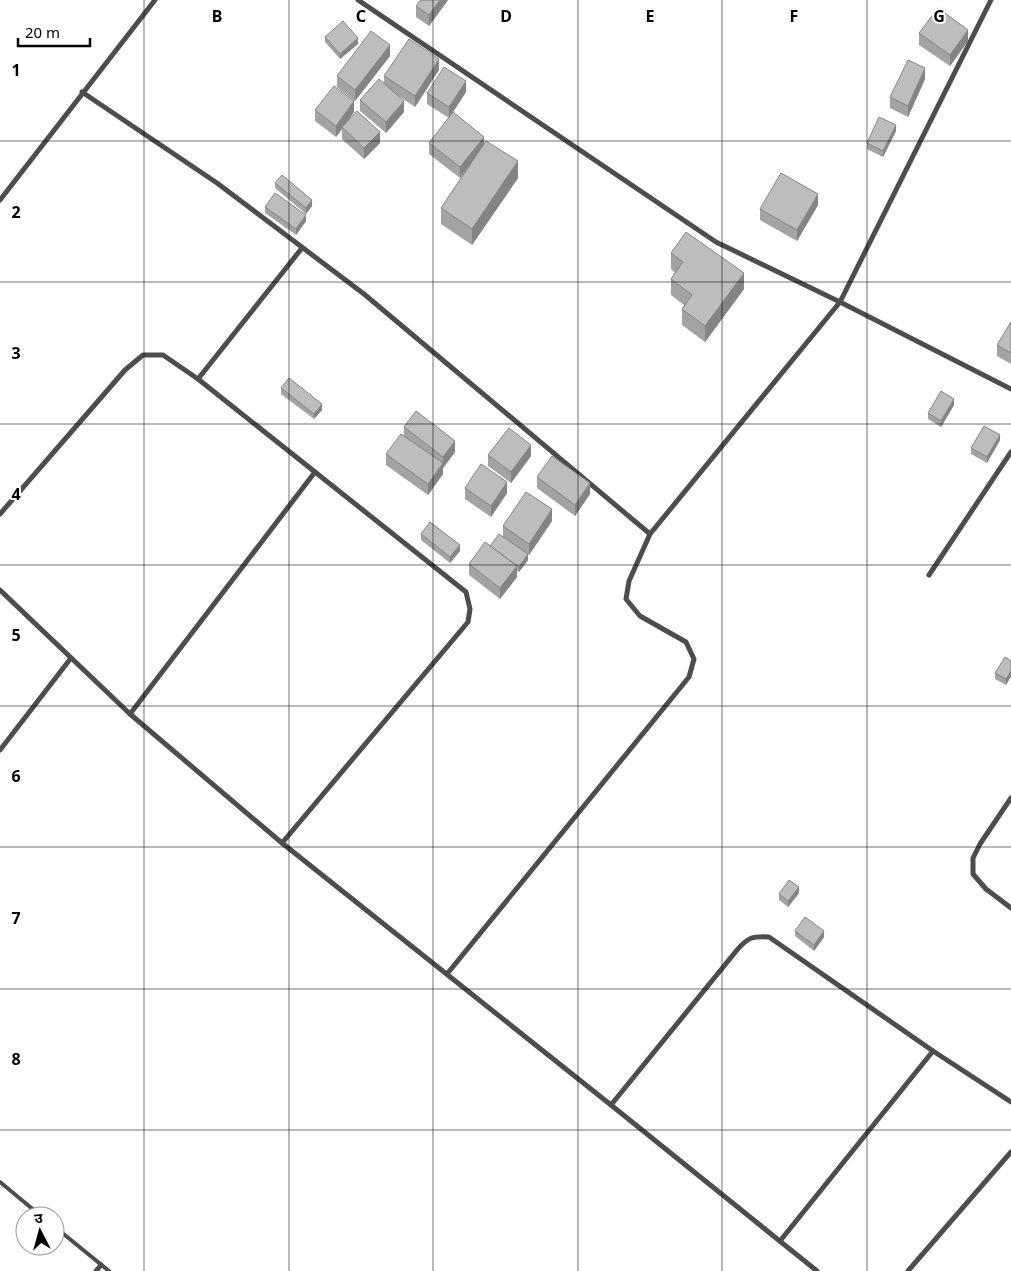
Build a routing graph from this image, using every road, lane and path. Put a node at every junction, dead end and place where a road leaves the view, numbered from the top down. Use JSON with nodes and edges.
{"nodes":[{"id":1,"x":155,"y":0,"type":"edge"},
{"id":2,"x":358,"y":0,"type":"edge"},
{"id":3,"x":991,"y":0,"type":"edge"},
{"id":4,"x":82,"y":92,"type":"junction"},
{"id":5,"x":0,"y":200,"type":"edge"},
{"id":6,"x":302,"y":248,"type":"junction"},
{"id":7,"x":840,"y":302,"type":"junction"},
{"id":8,"x":198,"y":379,"type":"junction"},
{"id":9,"x":1011,"y":389,"type":"edge"},
{"id":10,"x":1011,"y":452,"type":"edge"},
{"id":11,"x":315,"y":472,"type":"junction"},
{"id":12,"x":0,"y":514,"type":"edge"},
{"id":13,"x":650,"y":534,"type":"junction"},
{"id":14,"x":929,"y":575,"type":"dead end"},
{"id":15,"x":0,"y":590,"type":"edge"},
{"id":16,"x":71,"y":658,"type":"junction"},
{"id":17,"x":130,"y":714,"type":"junction"},
{"id":18,"x":0,"y":750,"type":"edge"},
{"id":19,"x":1011,"y":798,"type":"edge"},
{"id":20,"x":282,"y":843,"type":"junction"},
{"id":21,"x":1011,"y":908,"type":"edge"},
{"id":22,"x":447,"y":974,"type":"junction"},
{"id":23,"x":933,"y":1051,"type":"junction"},
{"id":24,"x":1011,"y":1102,"type":"edge"},
{"id":25,"x":611,"y":1105,"type":"junction"},
{"id":26,"x":1011,"y":1152,"type":"edge"},
{"id":27,"x":0,"y":1182,"type":"edge"},
{"id":28,"x":29,"y":1206,"type":"edge"},
{"id":29,"x":65,"y":1235,"type":"edge"},
{"id":30,"x":780,"y":1241,"type":"junction"},
{"id":31,"x":101,"y":1264,"type":"junction"},
{"id":32,"x":96,"y":1271,"type":"edge"},
{"id":33,"x":109,"y":1271,"type":"edge"},
{"id":34,"x":817,"y":1271,"type":"edge"},
{"id":35,"x":908,"y":1271,"type":"edge"}],
"edges":[{"from":1,"to":4,"type":"street"},
{"from":2,"to":7,"type":"street"},
{"from":3,"to":7,"type":"street"},
{"from":4,"to":5,"type":"street"},
{"from":4,"to":6,"type":"street"},
{"from":6,"to":8,"type":"street"},
{"from":6,"to":13,"type":"street"},
{"from":7,"to":9,"type":"street"},
{"from":7,"to":13,"type":"street"},
{"from":8,"to":11,"type":"street"},
{"from":8,"to":12,"type":"street"},
{"from":10,"to":14,"type":"street"},
{"from":11,"to":17,"type":"street"},
{"from":11,"to":20,"type":"street"},
{"from":13,"to":22,"type":"street"},
{"from":15,"to":16,"type":"street"},
{"from":16,"to":17,"type":"street"},
{"from":16,"to":18,"type":"street"},
{"from":17,"to":20,"type":"street"},
{"from":19,"to":21,"type":"street"},
{"from":20,"to":22,"type":"street"},
{"from":22,"to":25,"type":"street"},
{"from":23,"to":24,"type":"street"},
{"from":23,"to":25,"type":"street"},
{"from":23,"to":30,"type":"street"},
{"from":25,"to":30,"type":"street"},
{"from":26,"to":35,"type":"street"},
{"from":27,"to":28,"type":"lane"},
{"from":29,"to":31,"type":"lane"},
{"from":30,"to":34,"type":"street"},
{"from":31,"to":32,"type":"street"},
{"from":31,"to":33,"type":"lane"}]}
